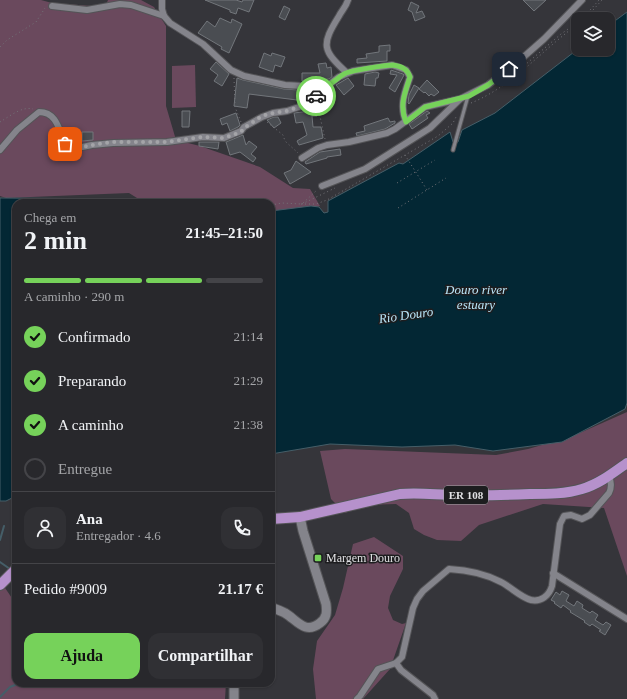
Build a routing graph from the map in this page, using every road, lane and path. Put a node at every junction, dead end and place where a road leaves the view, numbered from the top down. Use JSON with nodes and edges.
{"nodes":[{"id":1,"x":162,"y":0,"type":"edge"},
{"id":2,"x":348,"y":0,"type":"edge"},
{"id":3,"x":582,"y":0,"type":"edge"},
{"id":4,"x":599,"y":0,"type":"edge"},
{"id":5,"x":602,"y":0,"type":"edge"},
{"id":6,"x":52,"y":6,"type":"joint"},
{"id":7,"x":588,"y":12,"type":"edge"},
{"id":8,"x":591,"y":12,"type":"edge"},
{"id":9,"x":164,"y":16,"type":"junction"},
{"id":10,"x":571,"y":29,"type":"edge"},
{"id":11,"x":0,"y":47,"type":"edge"},
{"id":12,"x":234,"y":72,"type":"junction"},
{"id":13,"x":347,"y":73,"type":"junction"},
{"id":14,"x":319,"y":87,"type":"junction"},
{"id":15,"x":316,"y":96,"type":"junction"},
{"id":16,"x":469,"y":96,"type":"junction"},
{"id":17,"x":460,"y":99,"type":"junction"},
{"id":18,"x":466,"y":105,"type":"junction"},
{"id":19,"x":39,"y":112,"type":"junction"},
{"id":20,"x":262,"y":116,"type":"junction"},
{"id":21,"x":0,"y":122,"type":"edge"},
{"id":22,"x":406,"y":122,"type":"junction"},
{"id":23,"x":244,"y":128,"type":"junction"},
{"id":24,"x":327,"y":145,"type":"junction"},
{"id":25,"x":0,"y":150,"type":"edge"},
{"id":26,"x":453,"y":150,"type":"dead end"},
{"id":27,"x":406,"y":155,"type":"junction"},
{"id":28,"x":302,"y":158,"type":"joint"},
{"id":29,"x":435,"y":160,"type":"dead end"},
{"id":30,"x":416,"y":172,"type":"junction"},
{"id":31,"x":446,"y":178,"type":"dead end"},
{"id":32,"x":397,"y":183,"type":"dead end"},
{"id":33,"x":322,"y":186,"type":"joint"},
{"id":34,"x":427,"y":190,"type":"junction"},
{"id":35,"x":275,"y":204,"type":"edge"},
{"id":36,"x":302,"y":204,"type":"junction"},
{"id":37,"x":398,"y":208,"type":"dead end"},
{"id":38,"x":627,"y":463,"type":"edge"},
{"id":39,"x":609,"y":475,"type":"junction"},
{"id":40,"x":300,"y":517,"type":"junction"},
{"id":41,"x":275,"y":519,"type":"edge"},
{"id":42,"x":12,"y":573,"type":"edge"},
{"id":43,"x":554,"y":573,"type":"junction"},
{"id":44,"x":0,"y":585,"type":"edge"},
{"id":45,"x":275,"y":609,"type":"edge"},
{"id":46,"x":627,"y":619,"type":"edge"},
{"id":47,"x":396,"y":663,"type":"junction"},
{"id":48,"x":234,"y":687,"type":"edge"},
{"id":49,"x":234,"y":699,"type":"edge"},
{"id":50,"x":357,"y":699,"type":"edge"},
{"id":51,"x":435,"y":699,"type":"edge"}],
"edges":[{"from":1,"to":9,"type":"street"},
{"from":2,"to":13,"type":"street"},
{"from":3,"to":16,"type":"street"},
{"from":4,"to":7,"type":"path"},
{"from":5,"to":8,"type":"path"},
{"from":6,"to":9,"type":"street"},
{"from":6,"to":11,"type":"path"},
{"from":9,"to":12,"type":"street"},
{"from":10,"to":18,"type":"path"},
{"from":12,"to":14,"type":"street"},
{"from":12,"to":23,"type":"path"},
{"from":13,"to":14,"type":"street"},
{"from":13,"to":22,"type":"street"},
{"from":14,"to":15,"type":"street"},
{"from":15,"to":20,"type":"street"},
{"from":15,"to":24,"type":"path"},
{"from":16,"to":17,"type":"street"},
{"from":16,"to":18,"type":"lane"},
{"from":17,"to":22,"type":"street"},
{"from":17,"to":33,"type":"street"},
{"from":18,"to":26,"type":"lane"},
{"from":18,"to":27,"type":"path"},
{"from":19,"to":21,"type":"path"},
{"from":19,"to":23,"type":"street"},
{"from":19,"to":25,"type":"street"},
{"from":20,"to":23,"type":"street"},
{"from":20,"to":28,"type":"path"},
{"from":22,"to":24,"type":"street"},
{"from":24,"to":28,"type":"street"},
{"from":27,"to":30,"type":"path"},
{"from":27,"to":36,"type":"path"},
{"from":29,"to":30,"type":"path"},
{"from":30,"to":32,"type":"path"},
{"from":30,"to":34,"type":"path"},
{"from":31,"to":34,"type":"path"},
{"from":33,"to":36,"type":"path"},
{"from":34,"to":37,"type":"path"},
{"from":35,"to":36,"type":"path"},
{"from":38,"to":39,"type":"main road","number":"ER 108"},
{"from":39,"to":40,"type":"main road","number":"ER 108"},
{"from":39,"to":43,"type":"street"},
{"from":40,"to":41,"type":"main road","number":"ER 108"},
{"from":40,"to":45,"type":"main road"},
{"from":42,"to":44,"type":"main road"},
{"from":43,"to":46,"type":"street"},
{"from":43,"to":47,"type":"street"},
{"from":47,"to":50,"type":"street"},
{"from":47,"to":51,"type":"street"},
{"from":48,"to":49,"type":"main road"}]}
